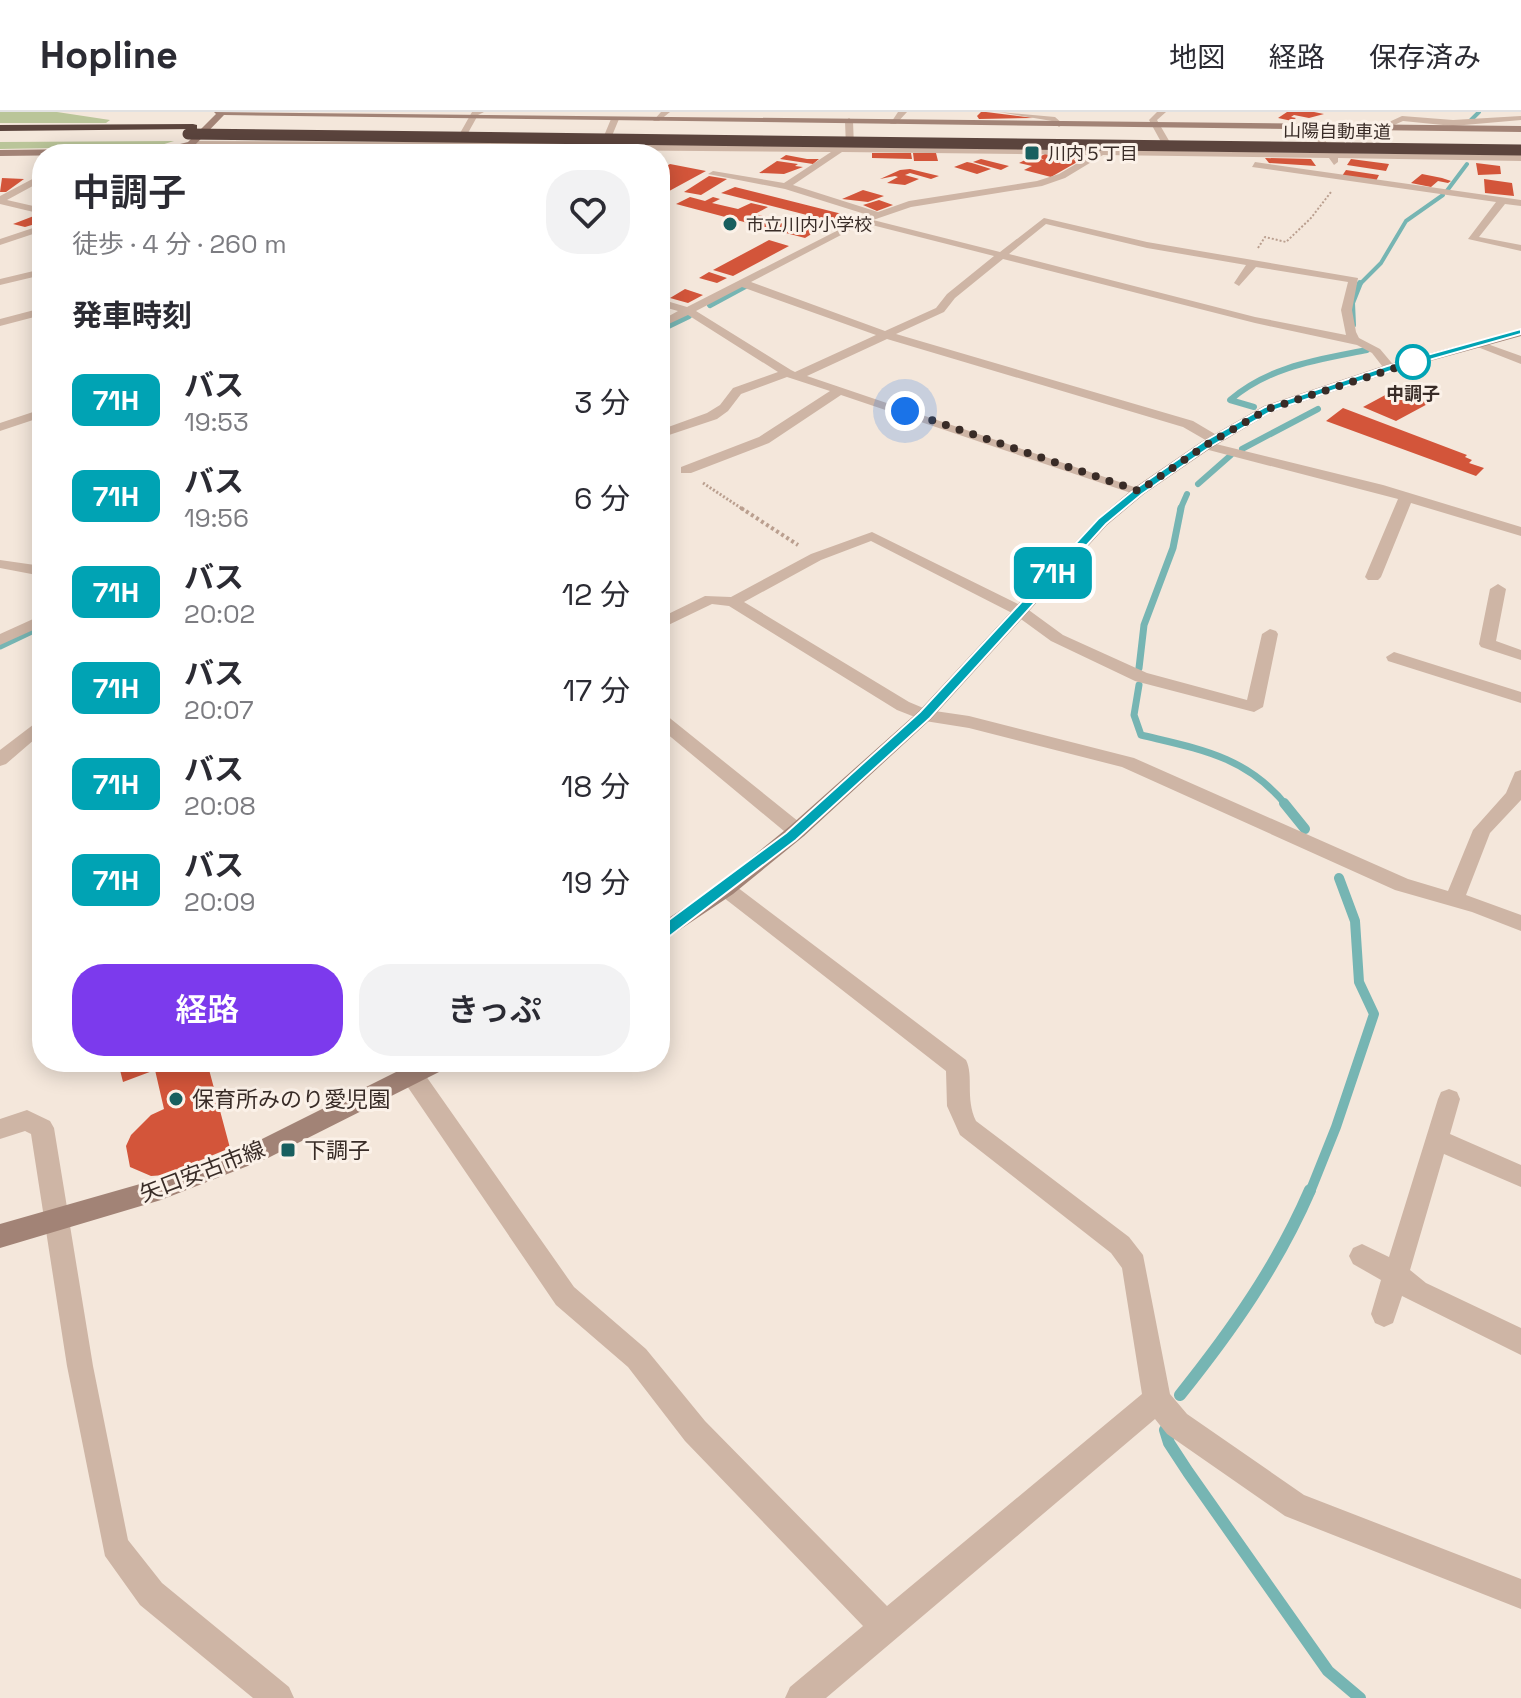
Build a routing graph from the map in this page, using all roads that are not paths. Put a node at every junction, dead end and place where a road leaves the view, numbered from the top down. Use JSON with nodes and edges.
{"nodes":[{"id":1,"x":903,"y":112,"type":"edge"},
{"id":2,"x":1003,"y":112,"type":"edge"},
{"id":3,"x":1162,"y":112,"type":"edge"},
{"id":4,"x":220,"y":113,"type":"edge"},
{"id":5,"x":243,"y":113,"type":"edge"},
{"id":6,"x":309,"y":113,"type":"edge"},
{"id":7,"x":476,"y":113,"type":"edge"},
{"id":8,"x":661,"y":114,"type":"edge"},
{"id":9,"x":1521,"y":114,"type":"edge"},
{"id":10,"x":83,"y":115,"type":"dead end"},
{"id":11,"x":1403,"y":115,"type":"edge"},
{"id":12,"x":615,"y":119,"type":"junction"},
{"id":13,"x":849,"y":121,"type":"junction"},
{"id":14,"x":893,"y":122,"type":"junction"},
{"id":15,"x":1059,"y":124,"type":"junction"},
{"id":16,"x":1155,"y":125,"type":"junction"},
{"id":17,"x":1310,"y":127,"type":"junction"},
{"id":18,"x":0,"y":128,"type":"edge"},
{"id":19,"x":1380,"y":128,"type":"junction"},
{"id":20,"x":1521,"y":129,"type":"edge"},
{"id":21,"x":192,"y":132,"type":"junction"},
{"id":22,"x":0,"y":136,"type":"edge"},
{"id":23,"x":1521,"y":142,"type":"edge"},
{"id":24,"x":174,"y":144,"type":"edge"},
{"id":25,"x":303,"y":144,"type":"joint"},
{"id":26,"x":404,"y":144,"type":"joint"},
{"id":27,"x":458,"y":144,"type":"joint"},
{"id":28,"x":605,"y":144,"type":"edge"},
{"id":29,"x":670,"y":147,"type":"edge"},
{"id":30,"x":678,"y":147,"type":"junction"},
{"id":31,"x":846,"y":148,"type":"junction"},
{"id":32,"x":1521,"y":150,"type":"edge"},
{"id":33,"x":670,"y":152,"type":"edge"},
{"id":34,"x":1102,"y":152,"type":"junction"},
{"id":35,"x":0,"y":153,"type":"edge"},
{"id":36,"x":32,"y":153,"type":"edge"},
{"id":37,"x":1172,"y":153,"type":"junction"},
{"id":38,"x":1205,"y":153,"type":"junction"},
{"id":39,"x":1333,"y":155,"type":"junction"},
{"id":40,"x":1521,"y":158,"type":"edge"},
{"id":41,"x":713,"y":174,"type":"dead end"},
{"id":42,"x":1326,"y":175,"type":"junction"},
{"id":43,"x":32,"y":183,"type":"edge"},
{"id":44,"x":786,"y":186,"type":"junction"},
{"id":45,"x":0,"y":201,"type":"edge"},
{"id":46,"x":1502,"y":201,"type":"junction"},
{"id":47,"x":1521,"y":203,"type":"edge"},
{"id":48,"x":32,"y":209,"type":"edge"},
{"id":49,"x":878,"y":215,"type":"junction"},
{"id":50,"x":863,"y":220,"type":"junction"},
{"id":51,"x":32,"y":231,"type":"edge"},
{"id":52,"x":0,"y":242,"type":"edge"},
{"id":53,"x":1521,"y":248,"type":"edge"},
{"id":54,"x":1004,"y":257,"type":"junction"},
{"id":55,"x":1251,"y":263,"type":"junction"},
{"id":56,"x":32,"y":274,"type":"edge"},
{"id":57,"x":0,"y":282,"type":"edge"},
{"id":58,"x":742,"y":283,"type":"junction"},
{"id":59,"x":1239,"y":283,"type":"dead end"},
{"id":60,"x":670,"y":305,"type":"edge"},
{"id":61,"x":689,"y":311,"type":"junction"},
{"id":62,"x":32,"y":314,"type":"edge"},
{"id":63,"x":670,"y":320,"type":"edge"},
{"id":64,"x":0,"y":323,"type":"edge"},
{"id":65,"x":1521,"y":332,"type":"edge"},
{"id":66,"x":886,"y":335,"type":"junction"},
{"id":67,"x":1354,"y":340,"type":"junction"},
{"id":68,"x":1479,"y":344,"type":"junction"},
{"id":69,"x":1521,"y":360,"type":"edge"},
{"id":70,"x":1390,"y":368,"type":"junction"},
{"id":71,"x":791,"y":375,"type":"junction"},
{"id":72,"x":839,"y":391,"type":"junction"},
{"id":73,"x":32,"y":416,"type":"edge"},
{"id":74,"x":1,"y":425,"type":"edge"},
{"id":75,"x":670,"y":431,"type":"edge"},
{"id":76,"x":1211,"y":442,"type":"junction"},
{"id":77,"x":686,"y":470,"type":"road end"},
{"id":78,"x":1139,"y":491,"type":"junction"},
{"id":79,"x":1406,"y":497,"type":"junction"},
{"id":80,"x":1521,"y":532,"type":"edge"},
{"id":81,"x":0,"y":564,"type":"edge"},
{"id":82,"x":32,"y":569,"type":"edge"},
{"id":83,"x":1373,"y":577,"type":"dead end"},
{"id":84,"x":1498,"y":589,"type":"dead end"},
{"id":85,"x":733,"y":602,"type":"junction"},
{"id":86,"x":1020,"y":611,"type":"junction"},
{"id":87,"x":670,"y":619,"type":"edge"},
{"id":88,"x":32,"y":625,"type":"edge"},
{"id":89,"x":1270,"y":634,"type":"dead end"},
{"id":90,"x":0,"y":640,"type":"edge"},
{"id":91,"x":1521,"y":655,"type":"edge"},
{"id":92,"x":1394,"y":657,"type":"dead end"},
{"id":93,"x":1521,"y":698,"type":"edge"},
{"id":94,"x":925,"y":715,"type":"junction"},
{"id":95,"x":670,"y":727,"type":"edge"},
{"id":96,"x":32,"y":733,"type":"edge"},
{"id":97,"x":0,"y":760,"type":"edge"},
{"id":98,"x":1521,"y":776,"type":"edge"},
{"id":99,"x":797,"y":831,"type":"junction"},
{"id":100,"x":726,"y":889,"type":"junction"},
{"id":101,"x":1455,"y":899,"type":"junction"},
{"id":102,"x":1521,"y":923,"type":"edge"},
{"id":103,"x":670,"y":928,"type":"edge"},
{"id":104,"x":420,"y":1072,"type":"edge"},
{"id":105,"x":413,"y":1076,"type":"junction"},
{"id":106,"x":1449,"y":1099,"type":"dead end"},
{"id":107,"x":0,"y":1129,"type":"edge"},
{"id":108,"x":1436,"y":1139,"type":"junction"},
{"id":109,"x":1521,"y":1176,"type":"edge"},
{"id":110,"x":56,"y":1220,"type":"junction"},
{"id":111,"x":0,"y":1236,"type":"edge"},
{"id":112,"x":1362,"y":1256,"type":"dead end"},
{"id":113,"x":1396,"y":1275,"type":"junction"},
{"id":114,"x":1384,"y":1314,"type":"dead end"},
{"id":115,"x":1521,"y":1342,"type":"edge"},
{"id":116,"x":1157,"y":1400,"type":"junction"},
{"id":117,"x":1521,"y":1594,"type":"edge"},
{"id":118,"x":886,"y":1627,"type":"junction"},
{"id":119,"x":278,"y":1698,"type":"edge"},
{"id":120,"x":801,"y":1698,"type":"edge"}],
"edges":[{"from":1,"to":14,"type":"street"},
{"from":2,"to":15,"type":"street"},
{"from":3,"to":16,"type":"street"},
{"from":4,"to":5,"type":"street"},
{"from":4,"to":21,"type":"street"},
{"from":5,"to":6,"type":"street"},
{"from":6,"to":7,"type":"street"},
{"from":7,"to":12,"type":"street"},
{"from":7,"to":27,"type":"street"},
{"from":8,"to":12,"type":"street"},
{"from":8,"to":13,"type":"street"},
{"from":9,"to":11,"type":"street"},
{"from":10,"to":21,"type":"highway"},
{"from":11,"to":19,"type":"street"},
{"from":12,"to":28,"type":"street"},
{"from":13,"to":14,"type":"street"},
{"from":13,"to":31,"type":"street"},
{"from":14,"to":15,"type":"street"},
{"from":15,"to":16,"type":"street"},
{"from":16,"to":17,"type":"street"},
{"from":16,"to":37,"type":"street"},
{"from":17,"to":19,"type":"street"},
{"from":17,"to":39,"type":"street"},
{"from":18,"to":21,"type":"highway","name":"山陽自動車道"},
{"from":19,"to":20,"type":"street"},
{"from":21,"to":22,"type":"highway","name":"山陽自動車道"},
{"from":21,"to":23,"type":"highway","name":"山陽自動車道"},
{"from":21,"to":24,"type":"street"},
{"from":21,"to":25,"type":"street"},
{"from":21,"to":32,"type":"highway","name":"山陽自動車道","bridge":true},
{"from":25,"to":26,"type":"street"},
{"from":26,"to":27,"type":"street"},
{"from":29,"to":30,"type":"street"},
{"from":30,"to":31,"type":"street"},
{"from":30,"to":33,"type":"street"},
{"from":31,"to":34,"type":"street"},
{"from":31,"to":44,"type":"street"},
{"from":34,"to":37,"type":"street"},
{"from":34,"to":49,"type":"street"},
{"from":35,"to":36,"type":"street"},
{"from":37,"to":38,"type":"street"},
{"from":38,"to":39,"type":"street"},
{"from":38,"to":42,"type":"street"},
{"from":39,"to":40,"type":"street"},
{"from":39,"to":42,"type":"street"},
{"from":41,"to":44,"type":"street"},
{"from":42,"to":46,"type":"street"},
{"from":43,"to":45,"type":"street"},
{"from":44,"to":49,"type":"street"},
{"from":45,"to":48,"type":"street"},
{"from":46,"to":47,"type":"street"},
{"from":46,"to":53,"type":"street"},
{"from":49,"to":50,"type":"street"},
{"from":50,"to":54,"type":"street"},
{"from":50,"to":58,"type":"street"},
{"from":51,"to":52,"type":"street"},
{"from":54,"to":55,"type":"street"},
{"from":54,"to":66,"type":"street"},
{"from":54,"to":67,"type":"street"},
{"from":55,"to":59,"type":"street"},
{"from":55,"to":67,"type":"street"},
{"from":56,"to":57,"type":"street"},
{"from":58,"to":61,"type":"street"},
{"from":58,"to":66,"type":"street"},
{"from":60,"to":61,"type":"street"},
{"from":61,"to":63,"type":"street"},
{"from":61,"to":71,"type":"street"},
{"from":62,"to":64,"type":"street"},
{"from":65,"to":68,"type":"street"},
{"from":66,"to":71,"type":"street"},
{"from":66,"to":76,"type":"street"},
{"from":67,"to":70,"type":"street"},
{"from":68,"to":69,"type":"street"},
{"from":68,"to":70,"type":"street"},
{"from":70,"to":76,"type":"street"},
{"from":71,"to":72,"type":"street"},
{"from":71,"to":75,"type":"street"},
{"from":72,"to":77,"type":"street"},
{"from":72,"to":78,"type":"street"},
{"from":73,"to":74,"type":"street"},
{"from":76,"to":78,"type":"street"},
{"from":76,"to":79,"type":"street"},
{"from":78,"to":86,"type":"street"},
{"from":79,"to":80,"type":"street"},
{"from":79,"to":83,"type":"street"},
{"from":81,"to":82,"type":"street"},
{"from":84,"to":91,"type":"street"},
{"from":85,"to":86,"type":"street"},
{"from":85,"to":87,"type":"street"},
{"from":85,"to":94,"type":"street"},
{"from":86,"to":89,"type":"street"},
{"from":86,"to":94,"type":"street"},
{"from":88,"to":90,"type":"street"},
{"from":92,"to":93,"type":"street"},
{"from":94,"to":99,"type":"street"},
{"from":94,"to":101,"type":"street"},
{"from":95,"to":99,"type":"street"},
{"from":96,"to":97,"type":"street"},
{"from":98,"to":101,"type":"street"},
{"from":99,"to":100,"type":"street"},
{"from":100,"to":103,"type":"street"},
{"from":100,"to":116,"type":"street"},
{"from":101,"to":102,"type":"street"},
{"from":104,"to":105,"type":"street","name":"矢口安古市線"},
{"from":105,"to":110,"type":"street","name":"矢口安古市線"},
{"from":105,"to":118,"type":"street"},
{"from":106,"to":108,"type":"street"},
{"from":107,"to":110,"type":"street"},
{"from":108,"to":109,"type":"street"},
{"from":108,"to":113,"type":"street"},
{"from":110,"to":111,"type":"street","name":"矢口安古市線"},
{"from":110,"to":119,"type":"street"},
{"from":112,"to":113,"type":"street"},
{"from":113,"to":114,"type":"street"},
{"from":113,"to":115,"type":"street"},
{"from":116,"to":117,"type":"street"},
{"from":116,"to":118,"type":"street"},
{"from":118,"to":120,"type":"street"}]}
